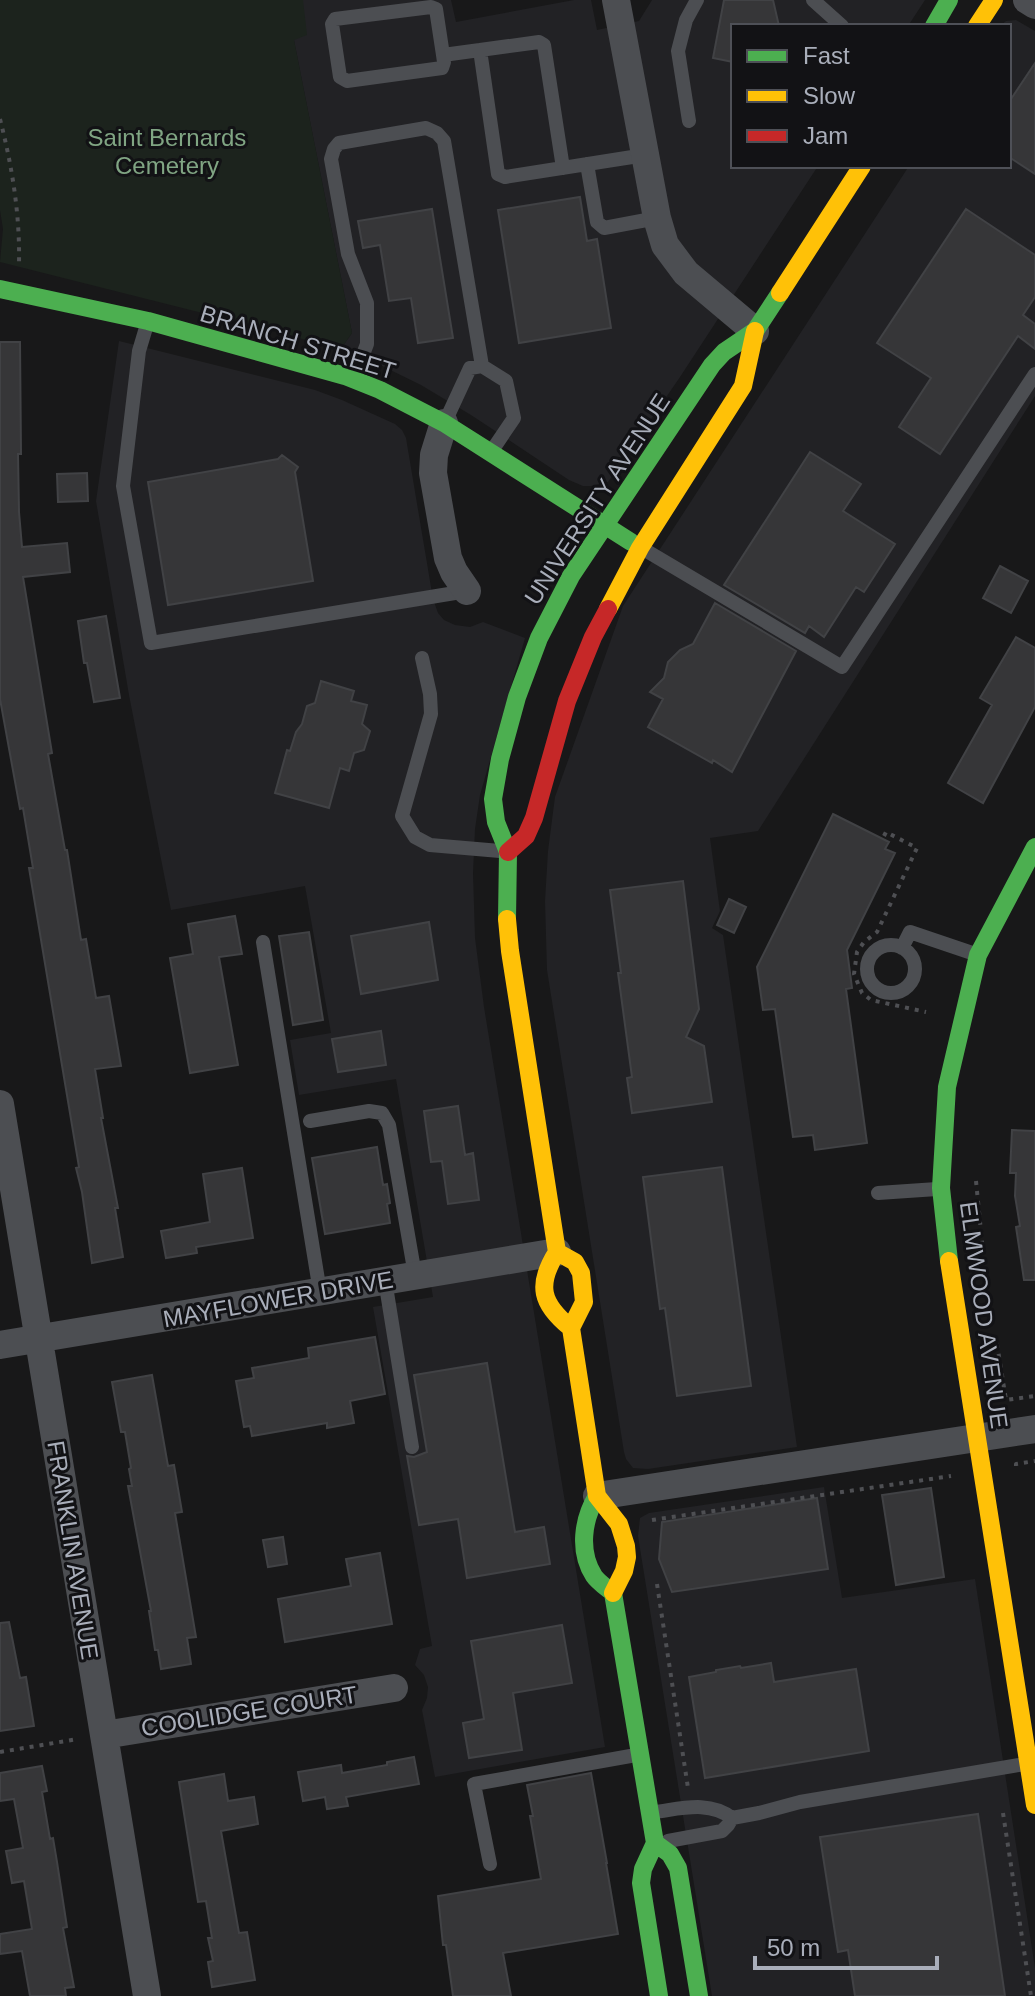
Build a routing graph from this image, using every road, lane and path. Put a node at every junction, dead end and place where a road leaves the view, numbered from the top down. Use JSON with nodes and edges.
{"nodes":[{"id":1,"x":616,"y":0,"type":"edge"},
{"id":2,"x":697,"y":0,"type":"edge"},
{"id":3,"x":813,"y":0,"type":"edge"},
{"id":4,"x":949,"y":0,"type":"edge"},
{"id":5,"x":994,"y":0,"type":"edge"},
{"id":6,"x":1027,"y":0,"type":"edge"},
{"id":7,"x":1035,"y":5,"type":"edge"},
{"id":8,"x":840,"y":24,"type":"edge"},
{"id":9,"x":935,"y":24,"type":"edge"},
{"id":10,"x":978,"y":24,"type":"edge"},
{"id":11,"x":480,"y":50,"type":"junction"},
{"id":12,"x":443,"y":55,"type":"junction"},
{"id":13,"x":0,"y":119,"type":"edge"},
{"id":14,"x":689,"y":121,"type":"dead end"},
{"id":15,"x":645,"y":155,"type":"junction"},
{"id":16,"x":587,"y":164,"type":"junction"},
{"id":17,"x":563,"y":168,"type":"junction"},
{"id":18,"x":861,"y":168,"type":"edge"},
{"id":19,"x":657,"y":218,"type":"junction"},
{"id":20,"x":19,"y":253,"type":"dead end"},
{"id":21,"x":0,"y":289,"type":"edge"},
{"id":22,"x":148,"y":321,"type":"junction"},
{"id":23,"x":755,"y":331,"type":"junction"},
{"id":24,"x":482,"y":366,"type":"junction"},
{"id":25,"x":1035,"y":374,"type":"edge"},
{"id":26,"x":353,"y":379,"type":"junction"},
{"id":27,"x":444,"y":423,"type":"junction"},
{"id":28,"x":491,"y":453,"type":"junction"},
{"id":29,"x":604,"y":525,"type":"junction"},
{"id":30,"x":640,"y":548,"type":"junction"},
{"id":31,"x":467,"y":591,"type":"joint"},
{"id":32,"x":422,"y":658,"type":"dead end"},
{"id":33,"x":884,"y":836,"type":"dead end"},
{"id":34,"x":1035,"y":847,"type":"edge"},
{"id":35,"x":508,"y":852,"type":"junction"},
{"id":36,"x":263,"y":942,"type":"dead end"},
{"id":37,"x":902,"y":948,"type":"dead end"},
{"id":38,"x":978,"y":955,"type":"junction"},
{"id":39,"x":926,"y":1012,"type":"dead end"},
{"id":40,"x":0,"y":1104,"type":"edge"},
{"id":41,"x":310,"y":1121,"type":"dead end"},
{"id":42,"x":976,"y":1174,"type":"dead end"},
{"id":43,"x":941,"y":1188,"type":"junction"},
{"id":44,"x":878,"y":1193,"type":"dead end"},
{"id":45,"x":557,"y":1252,"type":"junction"},
{"id":46,"x":983,"y":1252,"type":"dead end"},
{"id":47,"x":415,"y":1275,"type":"junction"},
{"id":48,"x":385,"y":1280,"type":"junction"},
{"id":49,"x":320,"y":1292,"type":"junction"},
{"id":50,"x":571,"y":1328,"type":"junction"},
{"id":51,"x":39,"y":1340,"type":"junction"},
{"id":52,"x":997,"y":1341,"type":"dead end"},
{"id":53,"x":0,"y":1345,"type":"edge"},
{"id":54,"x":1035,"y":1396,"type":"edge"},
{"id":55,"x":1035,"y":1429,"type":"edge"},
{"id":56,"x":978,"y":1437,"type":"junction"},
{"id":57,"x":412,"y":1447,"type":"dead end"},
{"id":58,"x":1035,"y":1461,"type":"edge"},
{"id":59,"x":1018,"y":1479,"type":"dead end"},
{"id":60,"x":953,"y":1489,"type":"dead end"},
{"id":61,"x":597,"y":1496,"type":"junction"},
{"id":62,"x":647,"y":1521,"type":"dead end"},
{"id":63,"x":655,"y":1575,"type":"dead end"},
{"id":64,"x":613,"y":1593,"type":"junction"},
{"id":65,"x":394,"y":1688,"type":"dead end"},
{"id":66,"x":92,"y":1737,"type":"junction"},
{"id":67,"x":0,"y":1752,"type":"edge"},
{"id":68,"x":640,"y":1754,"type":"junction"},
{"id":69,"x":1029,"y":1764,"type":"junction"},
{"id":70,"x":996,"y":1769,"type":"junction"},
{"id":71,"x":1035,"y":1805,"type":"edge"},
{"id":72,"x":690,"y":1807,"type":"junction"},
{"id":73,"x":650,"y":1813,"type":"junction"},
{"id":74,"x":732,"y":1818,"type":"junction"},
{"id":75,"x":655,"y":1843,"type":"junction"},
{"id":76,"x":490,"y":1864,"type":"dead end"},
{"id":77,"x":147,"y":1996,"type":"edge"},
{"id":78,"x":659,"y":1996,"type":"edge"},
{"id":79,"x":699,"y":1996,"type":"edge"},
{"id":80,"x":1031,"y":1996,"type":"edge"}],
"edges":[{"from":1,"to":15,"type":"street"},
{"from":2,"to":14,"type":"lane"},
{"from":3,"to":8,"type":"lane"},
{"from":4,"to":9,"type":"main road"},
{"from":5,"to":10,"type":"main road"},
{"from":6,"to":7,"type":"street"},
{"from":11,"to":12,"type":"lane"},
{"from":11,"to":17,"type":"lane"},
{"from":11,"to":17,"type":"lane"},
{"from":12,"to":12,"type":"lane"},
{"from":13,"to":20,"type":"path"},
{"from":15,"to":16,"type":"lane"},
{"from":15,"to":19,"type":"street"},
{"from":16,"to":17,"type":"lane"},
{"from":16,"to":19,"type":"lane"},
{"from":18,"to":23,"type":"main road","name":"UNIVERSITY AVENUE"},
{"from":19,"to":23,"type":"street"},
{"from":21,"to":22,"type":"main road","name":"BRANCH STREET"},
{"from":22,"to":26,"type":"main road","name":"BRANCH STREET"},
{"from":22,"to":31,"type":"lane"},
{"from":23,"to":29,"type":"main road","name":"UNIVERSITY AVENUE"},
{"from":23,"to":30,"type":"main road","name":"UNIVERSITY AVENUE"},
{"from":24,"to":26,"type":"lane"},
{"from":24,"to":27,"type":"lane"},
{"from":24,"to":28,"type":"lane"},
{"from":25,"to":30,"type":"lane"},
{"from":26,"to":27,"type":"main road","name":"BRANCH STREET"},
{"from":27,"to":28,"type":"main road","name":"BRANCH STREET"},
{"from":27,"to":31,"type":"street"},
{"from":28,"to":29,"type":"main road","name":"BRANCH STREET"},
{"from":29,"to":30,"type":"main road","name":"BRANCH STREET"},
{"from":29,"to":35,"type":"main road","name":"UNIVERSITY AVENUE"},
{"from":30,"to":35,"type":"main road","name":"UNIVERSITY AVENUE"},
{"from":32,"to":35,"type":"lane"},
{"from":33,"to":39,"type":"path"},
{"from":34,"to":38,"type":"main road","name":"ELMWOOD AVENUE"},
{"from":35,"to":45,"type":"main road","name":"UNIVERSITY AVENUE"},
{"from":36,"to":49,"type":"lane"},
{"from":37,"to":38,"type":"lane"},
{"from":38,"to":43,"type":"main road","name":"ELMWOOD AVENUE"},
{"from":40,"to":51,"type":"street","name":"FRANKLIN AVENUE"},
{"from":41,"to":47,"type":"lane"},
{"from":42,"to":46,"type":"path"},
{"from":43,"to":44,"type":"lane"},
{"from":43,"to":56,"type":"main road","name":"ELMWOOD AVENUE"},
{"from":45,"to":47,"type":"street","name":"MAYFLOWER DRIVE"},
{"from":45,"to":50,"type":"main road","name":"UNIVERSITY AVENUE"},
{"from":45,"to":50,"type":"main road"},
{"from":47,"to":48,"type":"street","name":"MAYFLOWER DRIVE"},
{"from":48,"to":49,"type":"street","name":"MAYFLOWER DRIVE"},
{"from":48,"to":57,"type":"lane"},
{"from":49,"to":51,"type":"street","name":"MAYFLOWER DRIVE"},
{"from":50,"to":61,"type":"main road"},
{"from":51,"to":53,"type":"street","name":"MAYFLOWER DRIVE"},
{"from":51,"to":66,"type":"street","name":"FRANKLIN AVENUE"},
{"from":52,"to":54,"type":"path"},
{"from":55,"to":56,"type":"street"},
{"from":56,"to":61,"type":"street"},
{"from":56,"to":69,"type":"main road","name":"ELMWOOD AVENUE"},
{"from":58,"to":59,"type":"path"},
{"from":60,"to":62,"type":"path"},
{"from":61,"to":64,"type":"main road"},
{"from":61,"to":64,"type":"main road"},
{"from":63,"to":72,"type":"path"},
{"from":64,"to":68,"type":"main road"},
{"from":65,"to":66,"type":"street","name":"COOLIDGE COURT"},
{"from":66,"to":67,"type":"path"},
{"from":66,"to":77,"type":"street","name":"FRANKLIN AVENUE"},
{"from":68,"to":73,"type":"main road"},
{"from":68,"to":76,"type":"lane"},
{"from":69,"to":70,"type":"lane"},
{"from":69,"to":71,"type":"main road","name":"ELMWOOD AVENUE"},
{"from":70,"to":74,"type":"lane"},
{"from":70,"to":80,"type":"path"},
{"from":72,"to":73,"type":"lane"},
{"from":72,"to":74,"type":"lane"},
{"from":73,"to":75,"type":"main road"},
{"from":74,"to":75,"type":"lane"},
{"from":75,"to":78,"type":"main road"},
{"from":75,"to":79,"type":"main road"}]}
